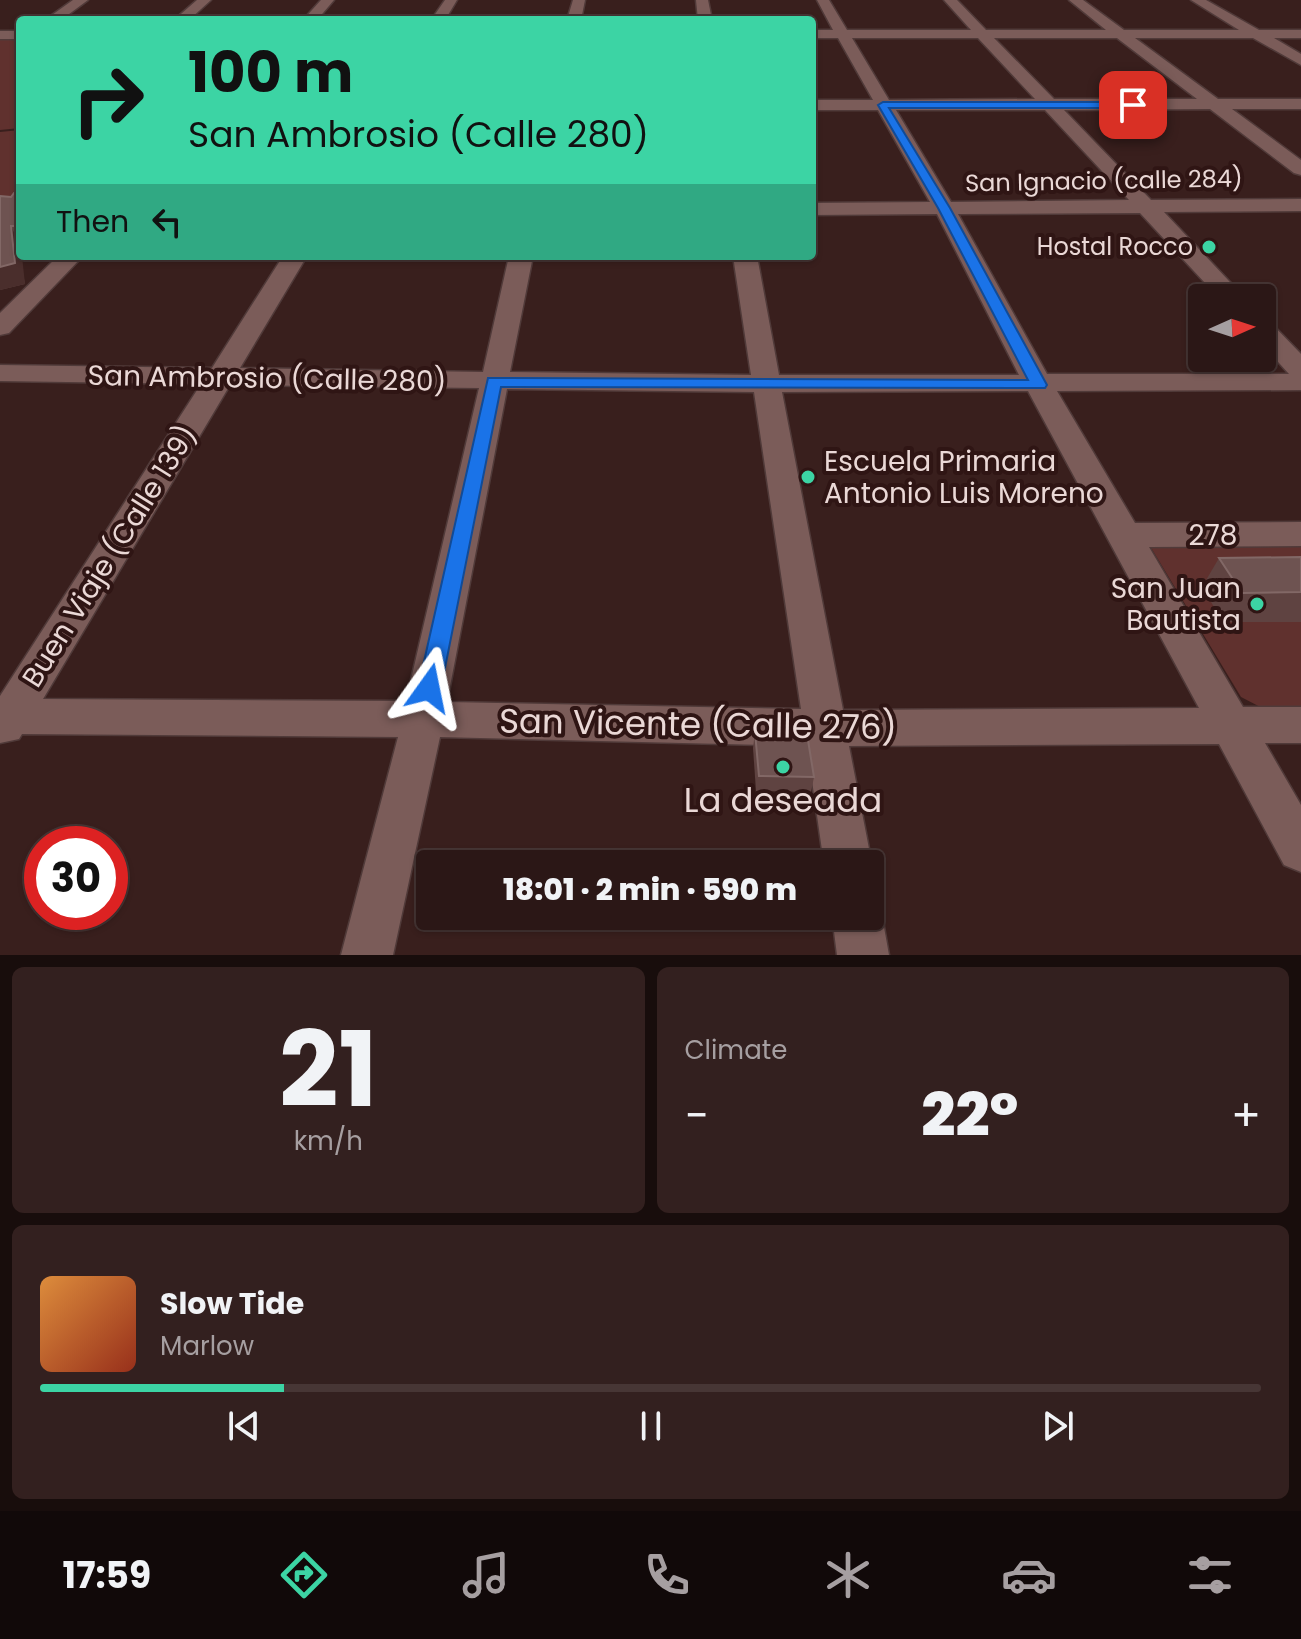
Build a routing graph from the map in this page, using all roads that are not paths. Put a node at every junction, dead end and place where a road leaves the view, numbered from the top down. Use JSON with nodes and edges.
{"nodes":[{"id":1,"x":82,"y":0,"type":"edge"},
{"id":2,"x":205,"y":0,"type":"edge"},
{"id":3,"x":328,"y":0,"type":"edge"},
{"id":4,"x":823,"y":0,"type":"edge"},
{"id":5,"x":950,"y":0,"type":"edge"},
{"id":6,"x":1075,"y":0,"type":"edge"},
{"id":7,"x":1197,"y":0,"type":"edge"},
{"id":8,"x":58,"y":16,"type":"edge"},
{"id":9,"x":186,"y":16,"type":"edge"},
{"id":10,"x":314,"y":16,"type":"edge"},
{"id":11,"x":980,"y":33,"type":"junction"},
{"id":12,"x":1119,"y":33,"type":"junction"},
{"id":13,"x":827,"y":34,"type":"edge"},
{"id":14,"x":1255,"y":34,"type":"junction"},
{"id":15,"x":1301,"y":34,"type":"edge"},
{"id":16,"x":1301,"y":60,"type":"edge"},
{"id":17,"x":1301,"y":104,"type":"edge"},
{"id":18,"x":816,"y":105,"type":"edge"},
{"id":19,"x":883,"y":105,"type":"junction"},
{"id":20,"x":1051,"y":105,"type":"junction"},
{"id":21,"x":1214,"y":105,"type":"junction"},
{"id":22,"x":1301,"y":169,"type":"edge"},
{"id":23,"x":1301,"y":205,"type":"edge"},
{"id":24,"x":1147,"y":207,"type":"junction"},
{"id":25,"x":944,"y":208,"type":"junction"},
{"id":26,"x":816,"y":209,"type":"edge"},
{"id":27,"x":67,"y":260,"type":"edge"},
{"id":28,"x":293,"y":260,"type":"edge"},
{"id":29,"x":520,"y":260,"type":"edge"},
{"id":30,"x":746,"y":260,"type":"edge"},
{"id":31,"x":1220,"y":284,"type":"edge"},
{"id":32,"x":0,"y":327,"type":"edge"},
{"id":33,"x":1276,"y":344,"type":"edge"},
{"id":34,"x":1301,"y":370,"type":"edge"},
{"id":35,"x":0,"y":373,"type":"edge"},
{"id":36,"x":220,"y":377,"type":"junction"},
{"id":37,"x":494,"y":382,"type":"junction"},
{"id":38,"x":1301,"y":382,"type":"edge"},
{"id":39,"x":765,"y":384,"type":"junction"},
{"id":40,"x":1039,"y":385,"type":"junction"},
{"id":41,"x":1301,"y":534,"type":"edge"},
{"id":42,"x":1125,"y":535,"type":"junction"},
{"id":43,"x":423,"y":719,"type":"junction"},
{"id":44,"x":4,"y":721,"type":"edge"},
{"id":45,"x":1301,"y":725,"type":"edge"},
{"id":46,"x":1232,"y":726,"type":"junction"},
{"id":47,"x":825,"y":728,"type":"junction"},
{"id":48,"x":1301,"y":849,"type":"edge"},
{"id":49,"x":846,"y":850,"type":"edge"},
{"id":50,"x":859,"y":930,"type":"edge"},
{"id":51,"x":367,"y":955,"type":"edge"},
{"id":52,"x":863,"y":955,"type":"edge"}],
"edges":[{"from":1,"to":8,"type":"street"},
{"from":2,"to":9,"type":"street"},
{"from":3,"to":10,"type":"street"},
{"from":4,"to":13,"type":"street"},
{"from":5,"to":11,"type":"street"},
{"from":6,"to":12,"type":"street"},
{"from":7,"to":14,"type":"street"},
{"from":11,"to":12,"type":"street"},
{"from":11,"to":13,"type":"street"},
{"from":11,"to":20,"type":"street"},
{"from":12,"to":14,"type":"street"},
{"from":12,"to":21,"type":"street"},
{"from":13,"to":19,"type":"street"},
{"from":14,"to":15,"type":"street"},
{"from":14,"to":16,"type":"street"},
{"from":17,"to":21,"type":"street"},
{"from":18,"to":19,"type":"street"},
{"from":19,"to":20,"type":"street"},
{"from":19,"to":25,"type":"street"},
{"from":20,"to":21,"type":"street"},
{"from":20,"to":24,"type":"street"},
{"from":21,"to":22,"type":"street"},
{"from":23,"to":24,"type":"street","name":"San Ignacio (calle 284)"},
{"from":24,"to":25,"type":"street","name":"San Ignacio (calle 284)"},
{"from":24,"to":31,"type":"street"},
{"from":25,"to":26,"type":"street","name":"San Ignacio (calle 284)"},
{"from":25,"to":40,"type":"street"},
{"from":27,"to":32,"type":"street"},
{"from":28,"to":36,"type":"street","name":"Buen Viaje (Calle 139)"},
{"from":29,"to":37,"type":"street"},
{"from":30,"to":39,"type":"street"},
{"from":33,"to":34,"type":"street"},
{"from":35,"to":36,"type":"street","name":"San Ambrosio (Calle 280)"},
{"from":36,"to":37,"type":"street","name":"San Ambrosio (Calle 280)"},
{"from":36,"to":44,"type":"street","name":"Buen Viaje (Calle 139)"},
{"from":37,"to":39,"type":"street","name":"San Ambrosio (Calle 280)"},
{"from":37,"to":43,"type":"street"},
{"from":38,"to":40,"type":"street","name":"San Ambrosio (Calle 280)"},
{"from":39,"to":40,"type":"street","name":"San Ambrosio (Calle 280)"},
{"from":39,"to":47,"type":"street"},
{"from":40,"to":42,"type":"street"},
{"from":41,"to":42,"type":"street","name":"278"},
{"from":42,"to":46,"type":"street"},
{"from":43,"to":44,"type":"street","name":"San Vicente (Calle 276)"},
{"from":43,"to":47,"type":"street","name":"San Vicente (Calle 276)"},
{"from":43,"to":51,"type":"street"},
{"from":45,"to":46,"type":"street","name":"San Vicente (Calle 276)"},
{"from":46,"to":47,"type":"street","name":"San Vicente (Calle 276)"},
{"from":46,"to":48,"type":"street"},
{"from":47,"to":49,"type":"street"},
{"from":50,"to":52,"type":"street"}]}
